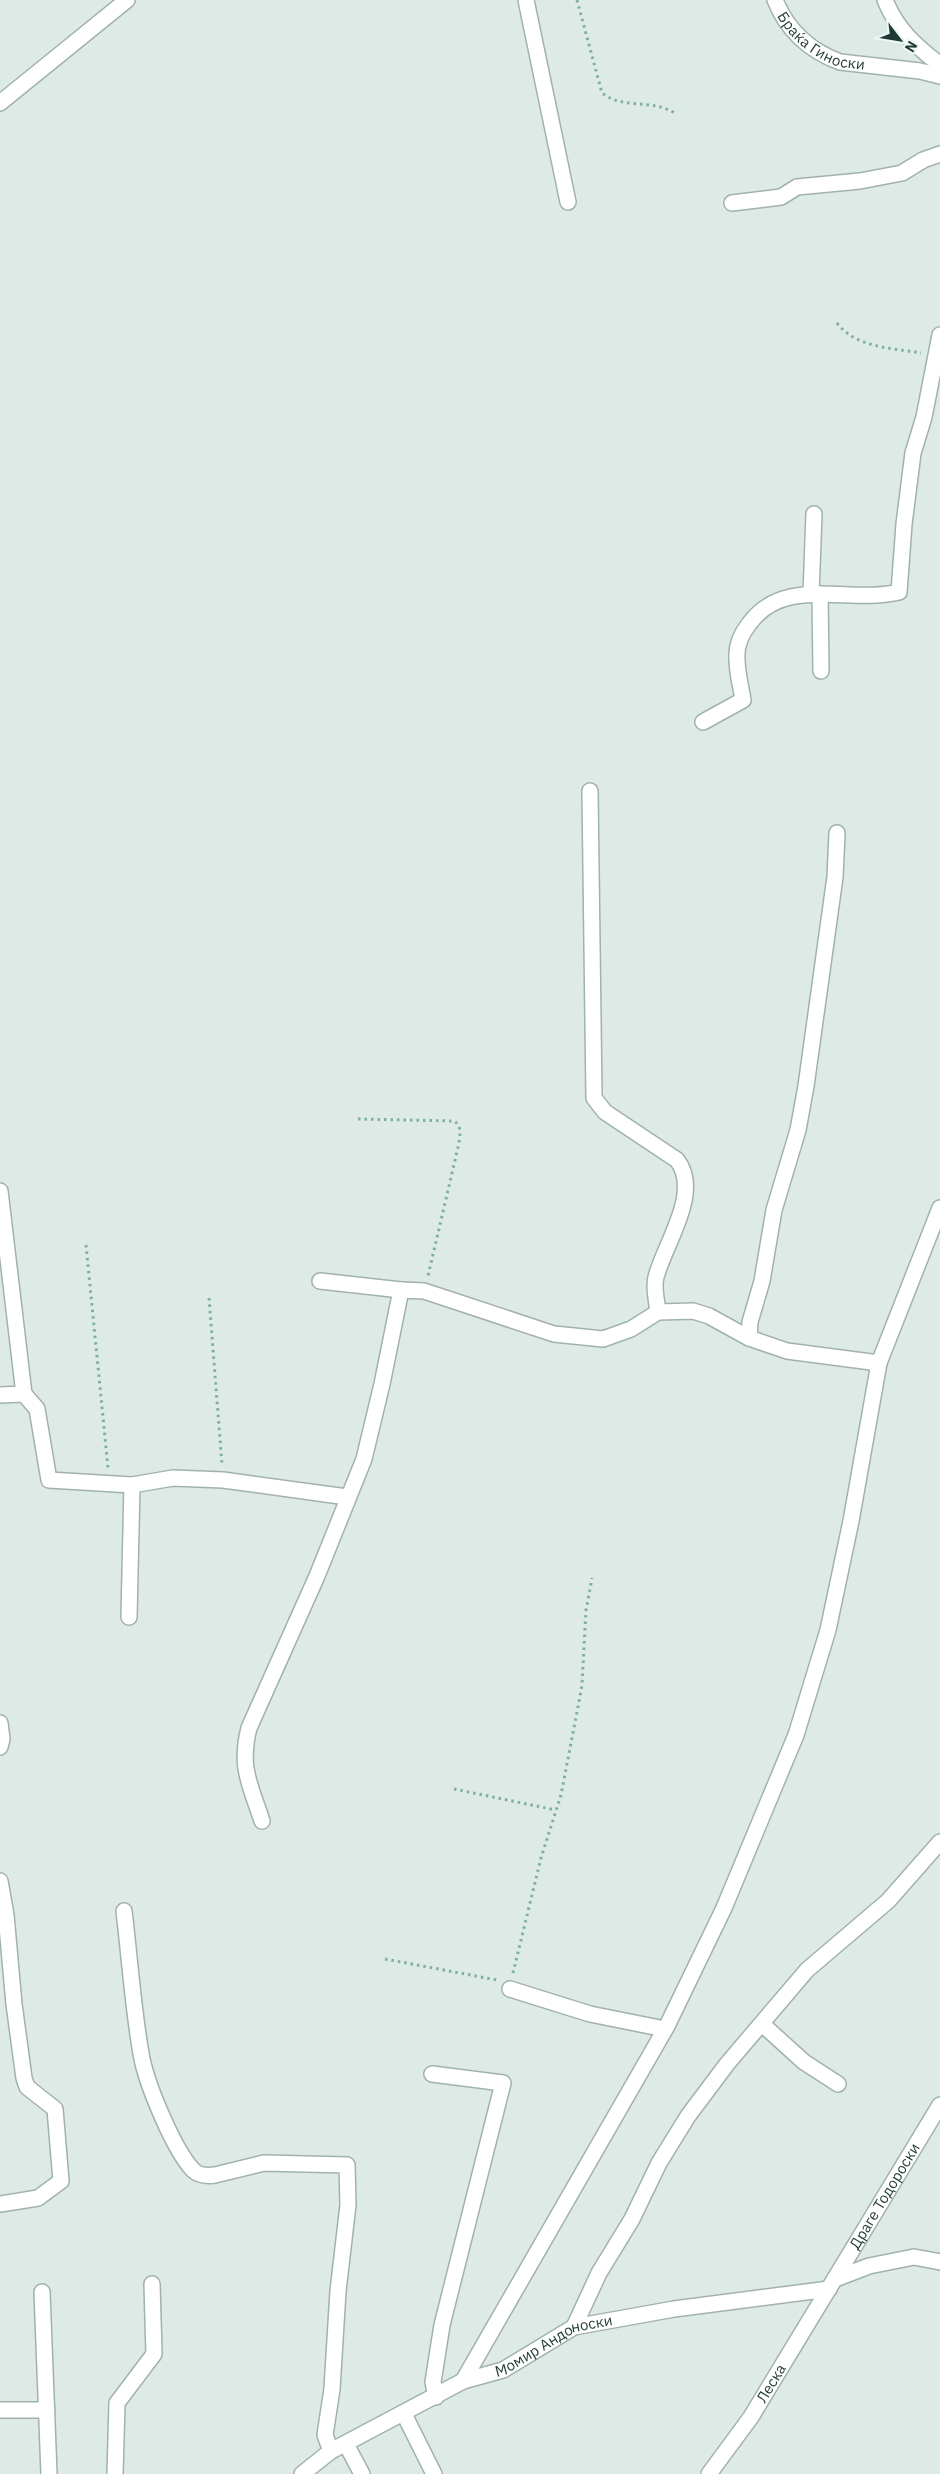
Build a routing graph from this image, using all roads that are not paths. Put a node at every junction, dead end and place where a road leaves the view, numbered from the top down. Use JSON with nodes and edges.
{"nodes":[{"id":1,"x":127,"y":0,"type":"edge"},
{"id":2,"x":526,"y":0,"type":"edge"},
{"id":3,"x":775,"y":0,"type":"edge"},
{"id":4,"x":885,"y":0,"type":"edge"},
{"id":5,"x":940,"y":65,"type":"edge"},
{"id":6,"x":940,"y":76,"type":"edge"},
{"id":7,"x":0,"y":103,"type":"edge"},
{"id":8,"x":940,"y":154,"type":"edge"},
{"id":9,"x":568,"y":202,"type":"dead end"},
{"id":10,"x":732,"y":202,"type":"dead end"},
{"id":11,"x":940,"y":335,"type":"edge"},
{"id":12,"x":814,"y":514,"type":"dead end"},
{"id":13,"x":815,"y":594,"type":"junction"},
{"id":14,"x":821,"y":671,"type":"dead end"},
{"id":15,"x":703,"y":722,"type":"dead end"},
{"id":16,"x":590,"y":791,"type":"dead end"},
{"id":17,"x":837,"y":832,"type":"dead end"},
{"id":18,"x":0,"y":1191,"type":"edge"},
{"id":19,"x":940,"y":1208,"type":"edge"},
{"id":20,"x":320,"y":1281,"type":"dead end"},
{"id":21,"x":401,"y":1290,"type":"junction"},
{"id":22,"x":658,"y":1312,"type":"junction"},
{"id":23,"x":748,"y":1338,"type":"junction"},
{"id":24,"x":879,"y":1363,"type":"junction"},
{"id":25,"x":24,"y":1394,"type":"junction"},
{"id":26,"x":0,"y":1395,"type":"edge"},
{"id":27,"x":132,"y":1485,"type":"junction"},
{"id":28,"x":347,"y":1498,"type":"junction"},
{"id":29,"x":129,"y":1617,"type":"dead end"},
{"id":30,"x":0,"y":1723,"type":"edge"},
{"id":31,"x":0,"y":1747,"type":"edge"},
{"id":32,"x":262,"y":1821,"type":"dead end"},
{"id":33,"x":940,"y":1842,"type":"edge"},
{"id":34,"x":0,"y":1881,"type":"edge"},
{"id":35,"x":124,"y":1911,"type":"dead end"},
{"id":36,"x":510,"y":1989,"type":"road end"},
{"id":37,"x":762,"y":2024,"type":"junction"},
{"id":38,"x":665,"y":2029,"type":"junction"},
{"id":39,"x":432,"y":2074,"type":"dead end"},
{"id":40,"x":838,"y":2084,"type":"dead end"},
{"id":41,"x":940,"y":2105,"type":"edge"},
{"id":42,"x":0,"y":2204,"type":"edge"},
{"id":43,"x":940,"y":2262,"type":"edge"},
{"id":44,"x":152,"y":2284,"type":"dead end"},
{"id":45,"x":832,"y":2284,"type":"junction"},
{"id":46,"x":42,"y":2292,"type":"dead end"},
{"id":47,"x":574,"y":2327,"type":"junction"},
{"id":48,"x":464,"y":2381,"type":"junction"},
{"id":49,"x":436,"y":2397,"type":"junction"},
{"id":50,"x":0,"y":2410,"type":"edge"},
{"id":51,"x":47,"y":2410,"type":"junction"},
{"id":52,"x":404,"y":2414,"type":"junction"},
{"id":53,"x":346,"y":2444,"type":"junction"},
{"id":54,"x":331,"y":2451,"type":"junction"},
{"id":55,"x":49,"y":2474,"type":"edge"},
{"id":56,"x":115,"y":2474,"type":"edge"},
{"id":57,"x":302,"y":2474,"type":"edge"},
{"id":58,"x":362,"y":2474,"type":"edge"},
{"id":59,"x":434,"y":2474,"type":"edge"},
{"id":60,"x":709,"y":2474,"type":"edge"}],
"edges":[{"from":1,"to":7,"type":"street"},
{"from":2,"to":9,"type":"street"},
{"from":3,"to":6,"type":"street","name":"Браќа Гиноски"},
{"from":4,"to":5,"type":"street"},
{"from":8,"to":10,"type":"street"},
{"from":11,"to":13,"type":"street"},
{"from":12,"to":13,"type":"street"},
{"from":13,"to":14,"type":"street"},
{"from":13,"to":15,"type":"street"},
{"from":16,"to":22,"type":"street"},
{"from":17,"to":23,"type":"street"},
{"from":18,"to":25,"type":"street"},
{"from":19,"to":24,"type":"street"},
{"from":20,"to":21,"type":"street"},
{"from":21,"to":22,"type":"street"},
{"from":21,"to":28,"type":"street"},
{"from":22,"to":23,"type":"street"},
{"from":23,"to":24,"type":"street"},
{"from":24,"to":38,"type":"street"},
{"from":25,"to":26,"type":"street"},
{"from":25,"to":27,"type":"street"},
{"from":27,"to":28,"type":"street"},
{"from":27,"to":29,"type":"street"},
{"from":28,"to":32,"type":"street"},
{"from":30,"to":31,"type":"street"},
{"from":33,"to":37,"type":"street"},
{"from":34,"to":42,"type":"street"},
{"from":35,"to":54,"type":"street"},
{"from":36,"to":38,"type":"street"},
{"from":37,"to":40,"type":"street"},
{"from":37,"to":47,"type":"street"},
{"from":38,"to":48,"type":"street"},
{"from":39,"to":49,"type":"street"},
{"from":41,"to":45,"type":"street","name":"Драге Тодороски"},
{"from":43,"to":45,"type":"street","name":"Момир Андоноски"},
{"from":44,"to":56,"type":"street"},
{"from":45,"to":47,"type":"street","name":"Момир Андоноски"},
{"from":45,"to":60,"type":"street","name":"Леска"},
{"from":46,"to":51,"type":"street"},
{"from":47,"to":48,"type":"street","name":"Момир Андоноски"},
{"from":48,"to":49,"type":"street","name":"Момир Андоноски"},
{"from":49,"to":52,"type":"street","name":"Момир Андоноски"},
{"from":50,"to":51,"type":"street"},
{"from":51,"to":55,"type":"street"},
{"from":52,"to":53,"type":"street","name":"Момир Андоноски"},
{"from":52,"to":59,"type":"street"},
{"from":53,"to":54,"type":"street","name":"Момир Андоноски"},
{"from":53,"to":58,"type":"street"},
{"from":54,"to":57,"type":"street","name":"Момир Андоноски"}]}
